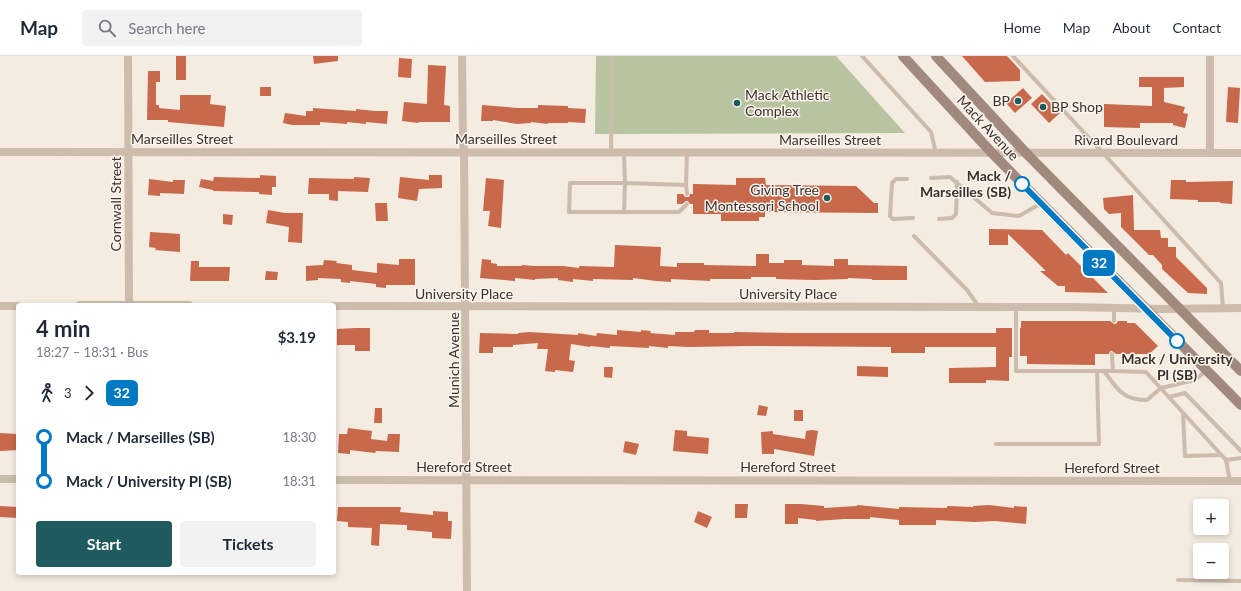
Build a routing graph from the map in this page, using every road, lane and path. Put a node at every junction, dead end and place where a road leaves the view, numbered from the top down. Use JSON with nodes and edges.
{"nodes":[{"id":1,"x":128,"y":56,"type":"edge"},
{"id":2,"x":462,"y":56,"type":"edge"},
{"id":3,"x":612,"y":56,"type":"edge"},
{"id":4,"x":862,"y":56,"type":"edge"},
{"id":5,"x":903,"y":56,"type":"edge"},
{"id":6,"x":936,"y":56,"type":"edge"},
{"id":7,"x":1013,"y":56,"type":"edge"},
{"id":8,"x":1210,"y":56,"type":"edge"},
{"id":9,"x":0,"y":152,"type":"edge"},
{"id":10,"x":128,"y":152,"type":"junction"},
{"id":11,"x":464,"y":152,"type":"junction"},
{"id":12,"x":611,"y":152,"type":"junction"},
{"id":13,"x":624,"y":152,"type":"junction"},
{"id":14,"x":687,"y":153,"type":"junction"},
{"id":15,"x":992,"y":153,"type":"junction"},
{"id":16,"x":1103,"y":153,"type":"junction"},
{"id":17,"x":1210,"y":153,"type":"junction"},
{"id":18,"x":1241,"y":153,"type":"edge"},
{"id":19,"x":936,"y":154,"type":"junction"},
{"id":20,"x":1011,"y":154,"type":"joint"},
{"id":21,"x":1027,"y":154,"type":"junction"},
{"id":22,"x":931,"y":178,"type":"dead end"},
{"id":23,"x":907,"y":179,"type":"dead end"},
{"id":24,"x":957,"y":182,"type":"junction"},
{"id":25,"x":624,"y":184,"type":"junction"},
{"id":26,"x":686,"y":185,"type":"junction"},
{"id":27,"x":687,"y":194,"type":"dead end"},
{"id":28,"x":687,"y":204,"type":"dead end"},
{"id":29,"x":1041,"y":204,"type":"junction"},
{"id":30,"x":624,"y":212,"type":"junction"},
{"id":31,"x":913,"y":218,"type":"dead end"},
{"id":32,"x":939,"y":219,"type":"dead end"},
{"id":33,"x":914,"y":236,"type":"dead end"},
{"id":34,"x":129,"y":303,"type":"edge"},
{"id":35,"x":0,"y":306,"type":"edge"},
{"id":36,"x":16,"y":306,"type":"edge"},
{"id":37,"x":336,"y":306,"type":"edge"},
{"id":38,"x":466,"y":307,"type":"junction"},
{"id":39,"x":979,"y":307,"type":"junction"},
{"id":40,"x":1016,"y":307,"type":"junction"},
{"id":41,"x":1114,"y":308,"type":"junction"},
{"id":42,"x":1145,"y":308,"type":"junction"},
{"id":43,"x":1223,"y":308,"type":"junction"},
{"id":44,"x":1241,"y":308,"type":"edge"},
{"id":45,"x":1180,"y":309,"type":"junction"},
{"id":46,"x":1114,"y":321,"type":"dead end"},
{"id":47,"x":1112,"y":354,"type":"dead end"},
{"id":48,"x":1207,"y":370,"type":"junction"},
{"id":49,"x":1097,"y":371,"type":"junction"},
{"id":50,"x":1104,"y":371,"type":"junction"},
{"id":51,"x":1113,"y":371,"type":"junction"},
{"id":52,"x":1241,"y":371,"type":"edge"},
{"id":53,"x":1161,"y":388,"type":"junction"},
{"id":54,"x":1169,"y":397,"type":"junction"},
{"id":55,"x":1241,"y":406,"type":"edge"},
{"id":56,"x":1183,"y":412,"type":"junction"},
{"id":57,"x":996,"y":444,"type":"dead end"},
{"id":58,"x":1241,"y":451,"type":"edge"},
{"id":59,"x":1221,"y":455,"type":"junction"},
{"id":60,"x":1241,"y":458,"type":"edge"},
{"id":61,"x":1226,"y":460,"type":"junction"},
{"id":62,"x":0,"y":479,"type":"edge"},
{"id":63,"x":16,"y":479,"type":"edge"},
{"id":64,"x":336,"y":480,"type":"edge"},
{"id":65,"x":467,"y":480,"type":"junction"},
{"id":66,"x":1230,"y":481,"type":"junction"},
{"id":67,"x":1241,"y":481,"type":"edge"},
{"id":68,"x":1178,"y":580,"type":"dead end"},
{"id":69,"x":1241,"y":581,"type":"edge"},
{"id":70,"x":467,"y":591,"type":"edge"}],
"edges":[{"from":1,"to":10,"type":"street","name":"Cornwall Street"},
{"from":2,"to":11,"type":"street","name":"Munich Avenue"},
{"from":3,"to":12,"type":"lane"},
{"from":4,"to":19,"type":"lane"},
{"from":5,"to":15,"type":"main road","name":"Mack Avenue"},
{"from":6,"to":21,"type":"main road","name":"Mack Avenue"},
{"from":7,"to":16,"type":"lane"},
{"from":8,"to":17,"type":"street"},
{"from":9,"to":10,"type":"street","name":"Marseilles Street"},
{"from":10,"to":11,"type":"street","name":"Marseilles Street"},
{"from":10,"to":34,"type":"street","name":"Cornwall Street"},
{"from":11,"to":12,"type":"street","name":"Marseilles Street"},
{"from":11,"to":38,"type":"street","name":"Munich Avenue"},
{"from":12,"to":13,"type":"street","name":"Marseilles Street"},
{"from":13,"to":14,"type":"street","name":"Marseilles Street"},
{"from":13,"to":25,"type":"lane"},
{"from":14,"to":19,"type":"street","name":"Marseilles Street"},
{"from":14,"to":26,"type":"lane"},
{"from":15,"to":19,"type":"street","name":"Marseilles Street"},
{"from":15,"to":20,"type":"street","name":"Marseilles Street"},
{"from":15,"to":29,"type":"main road","name":"Mack Avenue"},
{"from":16,"to":17,"type":"street","name":"Rivard Boulevard"},
{"from":16,"to":21,"type":"street","name":"Rivard Boulevard"},
{"from":16,"to":43,"type":"lane"},
{"from":17,"to":18,"type":"street","name":"Rivard Boulevard"},
{"from":20,"to":21,"type":"street","name":"Rivard Boulevard"},
{"from":21,"to":45,"type":"main road","name":"Mack Avenue"},
{"from":22,"to":24,"type":"lane"},
{"from":23,"to":31,"type":"lane"},
{"from":24,"to":29,"type":"lane"},
{"from":24,"to":32,"type":"lane"},
{"from":25,"to":26,"type":"lane"},
{"from":25,"to":30,"type":"lane"},
{"from":25,"to":30,"type":"lane"},
{"from":26,"to":27,"type":"lane"},
{"from":28,"to":30,"type":"lane"},
{"from":29,"to":42,"type":"main road","name":"Mack Avenue"},
{"from":33,"to":39,"type":"lane"},
{"from":35,"to":36,"type":"street"},
{"from":37,"to":38,"type":"street","name":"University Place"},
{"from":38,"to":39,"type":"street","name":"University Place"},
{"from":38,"to":65,"type":"street","name":"Munich Avenue"},
{"from":39,"to":40,"type":"street","name":"University Place"},
{"from":40,"to":41,"type":"street","name":"University Place"},
{"from":40,"to":49,"type":"lane"},
{"from":41,"to":42,"type":"street","name":"University Place"},
{"from":41,"to":46,"type":"lane"},
{"from":42,"to":45,"type":"street","name":"University Place"},
{"from":42,"to":48,"type":"main road","name":"Mack Avenue"},
{"from":43,"to":44,"type":"street","name":"University Place"},
{"from":43,"to":45,"type":"street","name":"University Place"},
{"from":45,"to":52,"type":"main road","name":"Mack Avenue"},
{"from":47,"to":51,"type":"lane"},
{"from":48,"to":53,"type":"lane"},
{"from":48,"to":55,"type":"main road","name":"Mack Avenue"},
{"from":49,"to":50,"type":"lane"},
{"from":49,"to":57,"type":"lane"},
{"from":50,"to":51,"type":"lane"},
{"from":50,"to":53,"type":"lane"},
{"from":51,"to":53,"type":"lane"},
{"from":53,"to":54,"type":"lane"},
{"from":54,"to":56,"type":"lane"},
{"from":54,"to":58,"type":"lane"},
{"from":56,"to":59,"type":"lane"},
{"from":56,"to":59,"type":"lane"},
{"from":59,"to":61,"type":"lane"},
{"from":60,"to":61,"type":"lane"},
{"from":61,"to":66,"type":"lane"},
{"from":62,"to":63,"type":"street"},
{"from":64,"to":65,"type":"street","name":"Hereford Street"},
{"from":65,"to":66,"type":"street","name":"Hereford Street"},
{"from":65,"to":70,"type":"street","name":"Munich Avenue"},
{"from":66,"to":67,"type":"street","name":"Hereford Street"},
{"from":68,"to":69,"type":"lane"}]}
